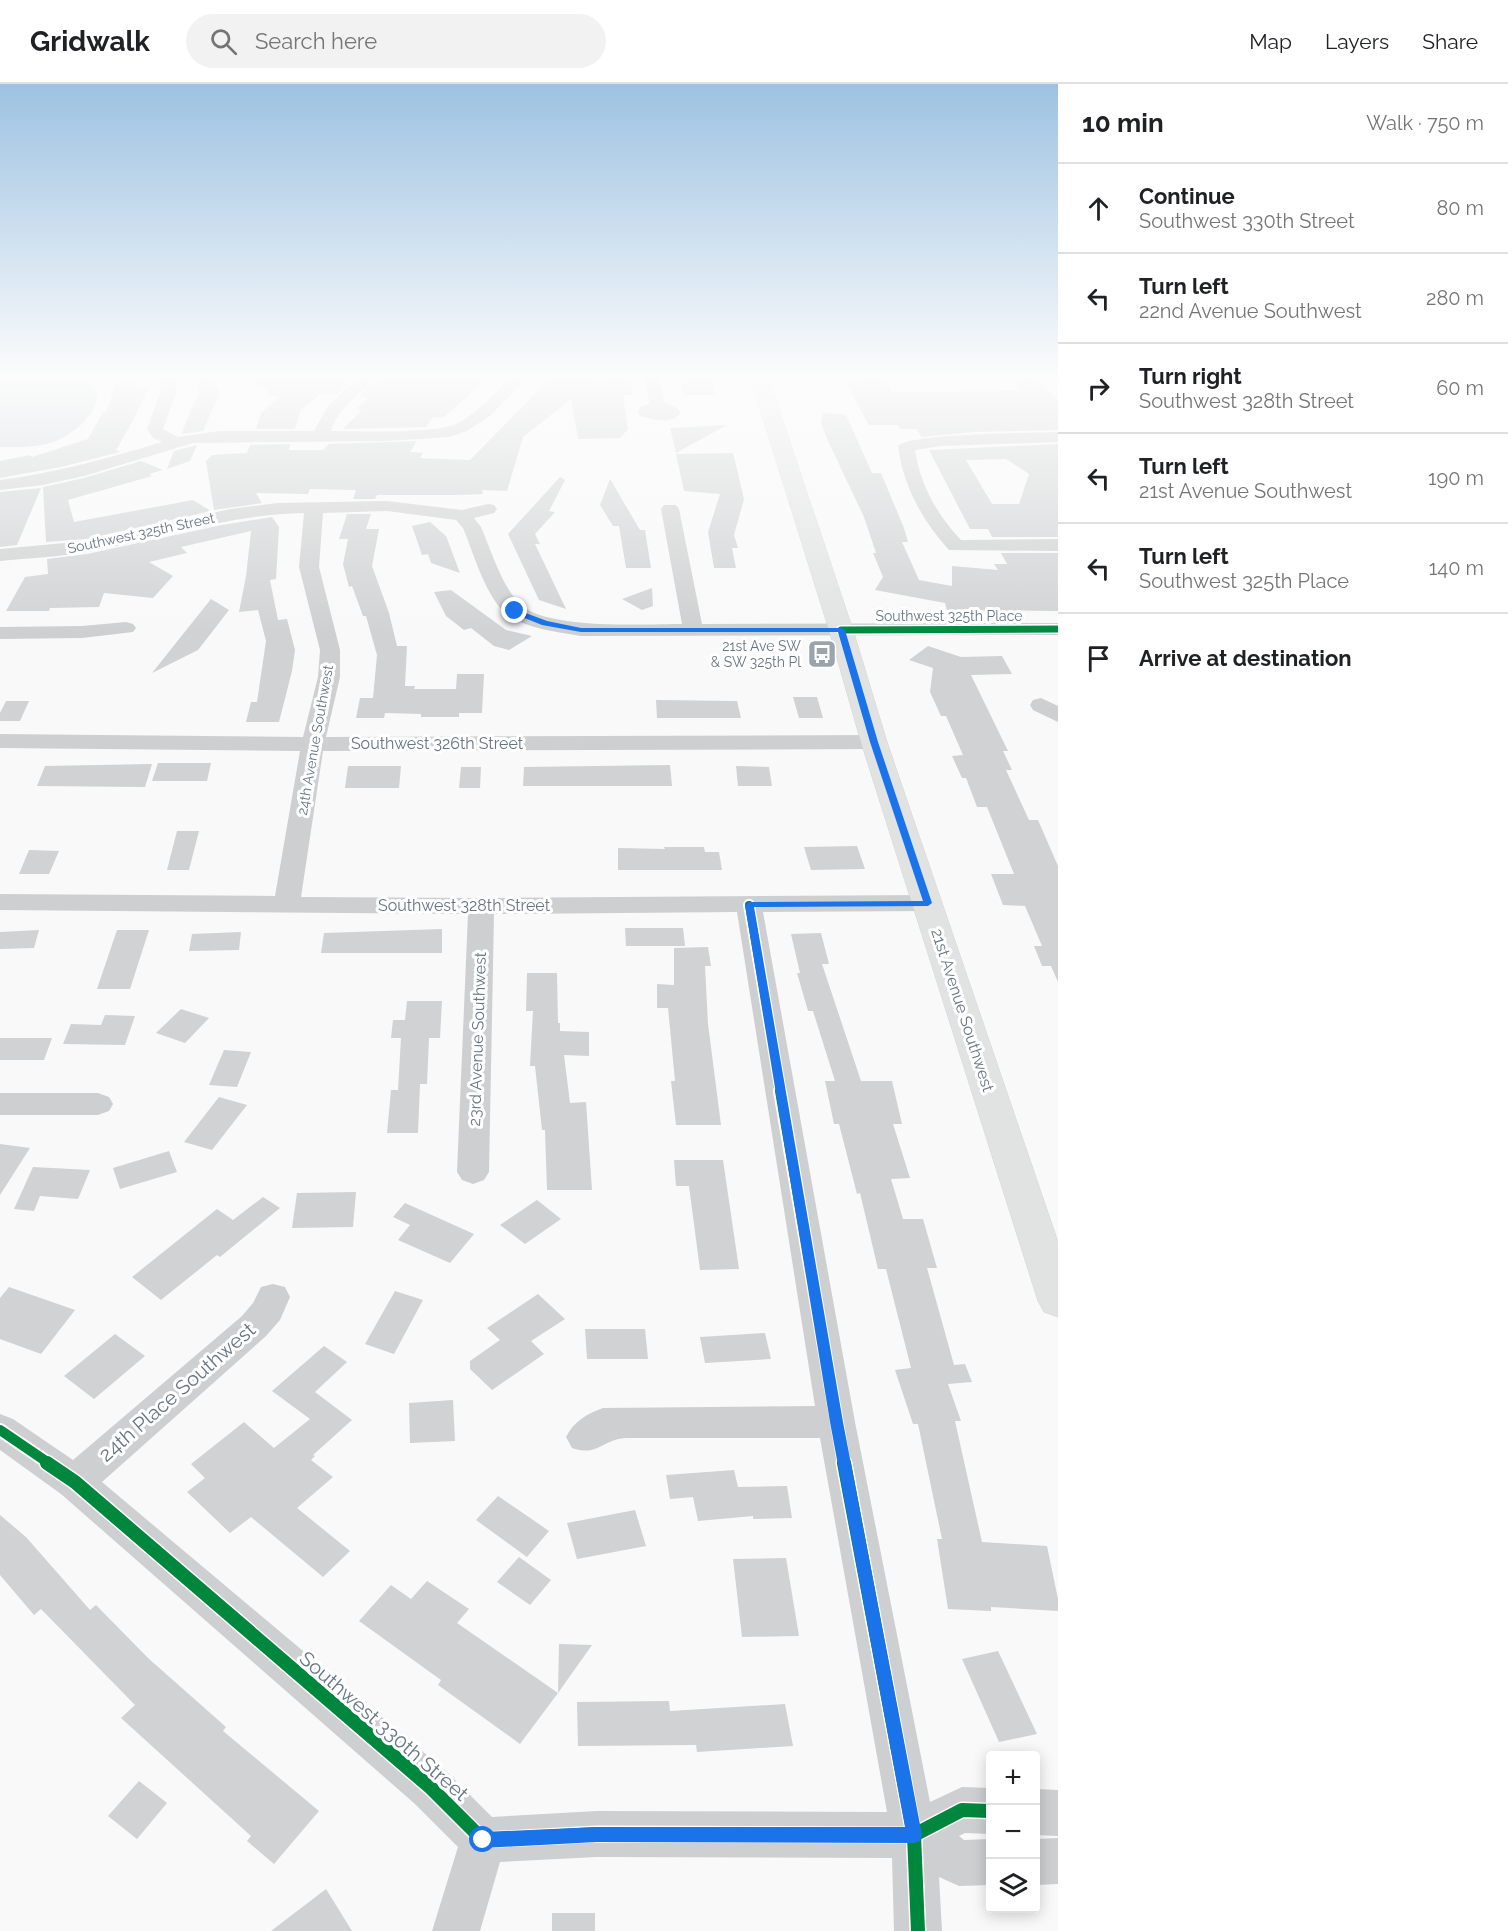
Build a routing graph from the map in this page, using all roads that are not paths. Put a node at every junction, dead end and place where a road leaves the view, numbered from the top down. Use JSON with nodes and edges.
{"nodes":[{"id":1,"x":111,"y":462,"type":"edge"},
{"id":2,"x":787,"y":462,"type":"edge"},
{"id":3,"x":909,"y":462,"type":"edge"},
{"id":4,"x":0,"y":485,"type":"edge"},
{"id":5,"x":314,"y":507,"type":"junction"},
{"id":6,"x":488,"y":509,"type":"dead end"},
{"id":7,"x":670,"y":509,"type":"dead end"},
{"id":8,"x":462,"y":515,"type":"junction"},
{"id":9,"x":1058,"y":545,"type":"edge"},
{"id":10,"x":0,"y":555,"type":"edge"},
{"id":11,"x":126,"y":628,"type":"dead end"},
{"id":12,"x":693,"y":629,"type":"junction"},
{"id":13,"x":1058,"y":629,"type":"edge"},
{"id":14,"x":841,"y":630,"type":"junction"},
{"id":15,"x":0,"y":633,"type":"edge"},
{"id":16,"x":0,"y":741,"type":"edge"},
{"id":17,"x":874,"y":742,"type":"junction"},
{"id":18,"x":313,"y":744,"type":"junction"},
{"id":19,"x":0,"y":902,"type":"edge"},
{"id":20,"x":287,"y":903,"type":"junction"},
{"id":21,"x":928,"y":903,"type":"junction"},
{"id":22,"x":749,"y":905,"type":"junction"},
{"id":23,"x":482,"y":906,"type":"junction"},
{"id":24,"x":0,"y":1104,"type":"edge"},
{"id":25,"x":98,"y":1104,"type":"dead end"},
{"id":26,"x":473,"y":1172,"type":"dead end"},
{"id":27,"x":273,"y":1297,"type":"dead end"},
{"id":28,"x":1058,"y":1301,"type":"edge"},
{"id":29,"x":836,"y":1422,"type":"junction"},
{"id":30,"x":0,"y":1430,"type":"edge"},
{"id":31,"x":585,"y":1437,"type":"dead end"},
{"id":32,"x":75,"y":1482,"type":"junction"},
{"id":33,"x":986,"y":1811,"type":"edge"},
{"id":34,"x":1040,"y":1812,"type":"edge"},
{"id":35,"x":1058,"y":1813,"type":"edge"},
{"id":36,"x":914,"y":1835,"type":"junction"},
{"id":37,"x":483,"y":1840,"type":"junction"},
{"id":38,"x":1058,"y":1861,"type":"edge"},
{"id":39,"x":986,"y":1862,"type":"edge"},
{"id":40,"x":1040,"y":1862,"type":"edge"},
{"id":41,"x":456,"y":1931,"type":"edge"},
{"id":42,"x":918,"y":1931,"type":"edge"}],
"edges":[{"from":1,"to":4,"type":"street"},
{"from":2,"to":14,"type":"main road","name":"21st Avenue Southwest"},
{"from":3,"to":9,"type":"street"},
{"from":5,"to":8,"type":"street","name":"Southwest 325th Street"},
{"from":5,"to":10,"type":"street","name":"Southwest 325th Street"},
{"from":5,"to":18,"type":"street","name":"24th Avenue Southwest"},
{"from":6,"to":8,"type":"street"},
{"from":7,"to":12,"type":"street"},
{"from":8,"to":12,"type":"street","name":"Southwest 325th Place"},
{"from":11,"to":15,"type":"street"},
{"from":12,"to":14,"type":"street","name":"Southwest 325th Place"},
{"from":13,"to":14,"type":"street","name":"Southwest 325th Place"},
{"from":14,"to":17,"type":"main road","name":"21st Avenue Southwest"},
{"from":16,"to":18,"type":"street","name":"Southwest 326th Street"},
{"from":17,"to":18,"type":"street","name":"Southwest 326th Street"},
{"from":17,"to":21,"type":"main road","name":"21st Avenue Southwest"},
{"from":18,"to":20,"type":"street","name":"24th Avenue Southwest"},
{"from":19,"to":20,"type":"street","name":"Southwest 328th Street"},
{"from":20,"to":23,"type":"street","name":"Southwest 328th Street"},
{"from":21,"to":22,"type":"street","name":"Southwest 328th Street"},
{"from":21,"to":28,"type":"main road","name":"21st Avenue Southwest"},
{"from":22,"to":23,"type":"street","name":"Southwest 328th Street"},
{"from":22,"to":29,"type":"street"},
{"from":23,"to":26,"type":"street","name":"23rd Avenue Southwest"},
{"from":24,"to":25,"type":"street"},
{"from":27,"to":32,"type":"street","name":"24th Place Southwest"},
{"from":29,"to":31,"type":"street"},
{"from":29,"to":36,"type":"street"},
{"from":30,"to":32,"type":"street","name":"Southwest 330th Street"},
{"from":32,"to":37,"type":"street","name":"Southwest 330th Street"},
{"from":33,"to":36,"type":"street"},
{"from":34,"to":35,"type":"street"},
{"from":36,"to":37,"type":"street"},
{"from":36,"to":39,"type":"street"},
{"from":36,"to":42,"type":"street"},
{"from":37,"to":41,"type":"street"},
{"from":38,"to":40,"type":"street"}]}
